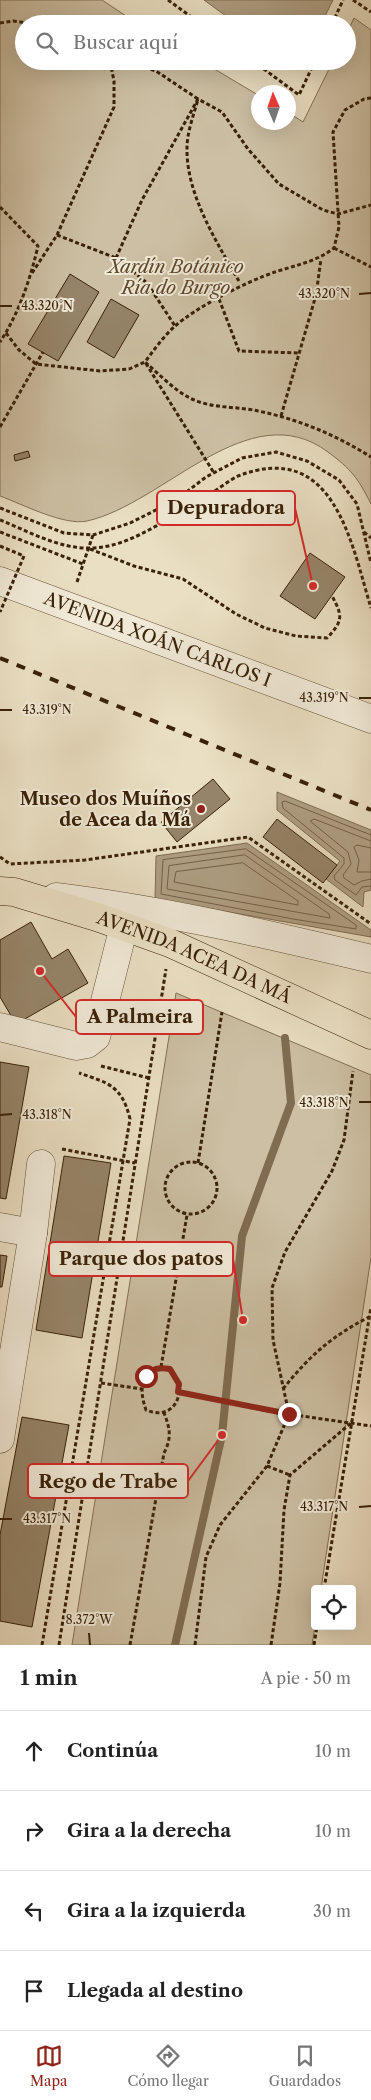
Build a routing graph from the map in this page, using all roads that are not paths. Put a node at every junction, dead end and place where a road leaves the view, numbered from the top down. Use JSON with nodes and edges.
{"nodes":[{"id":1,"x":0,"y":581,"type":"edge"},
{"id":2,"x":371,"y":719,"type":"edge"},
{"id":3,"x":5,"y":889,"type":"edge"},
{"id":4,"x":124,"y":926,"type":"junction"},
{"id":5,"x":371,"y":959,"type":"edge"},
{"id":6,"x":0,"y":1027,"type":"edge"},
{"id":7,"x":371,"y":1035,"type":"edge"},
{"id":8,"x":41,"y":1164,"type":"road end"},
{"id":9,"x":0,"y":1227,"type":"edge"},
{"id":10,"x":33,"y":1233,"type":"junction"},
{"id":11,"x":6,"y":1369,"type":"edge"},
{"id":12,"x":0,"y":1439,"type":"edge"}],
"edges":[{"from":1,"to":2,"type":"street","name":"AVENIDA XOÁN CARLOS I"},
{"from":3,"to":4,"type":"main road","name":"AVENIDA ACEA DA MÁ"},
{"from":3,"to":5,"type":"street"},
{"from":4,"to":6,"type":"street"},
{"from":4,"to":7,"type":"main road","name":"AVENIDA ACEA DA MÁ"},
{"from":8,"to":10,"type":"street"},
{"from":9,"to":10,"type":"street"},
{"from":10,"to":11,"type":"street"},
{"from":11,"to":12,"type":"street"}]}
